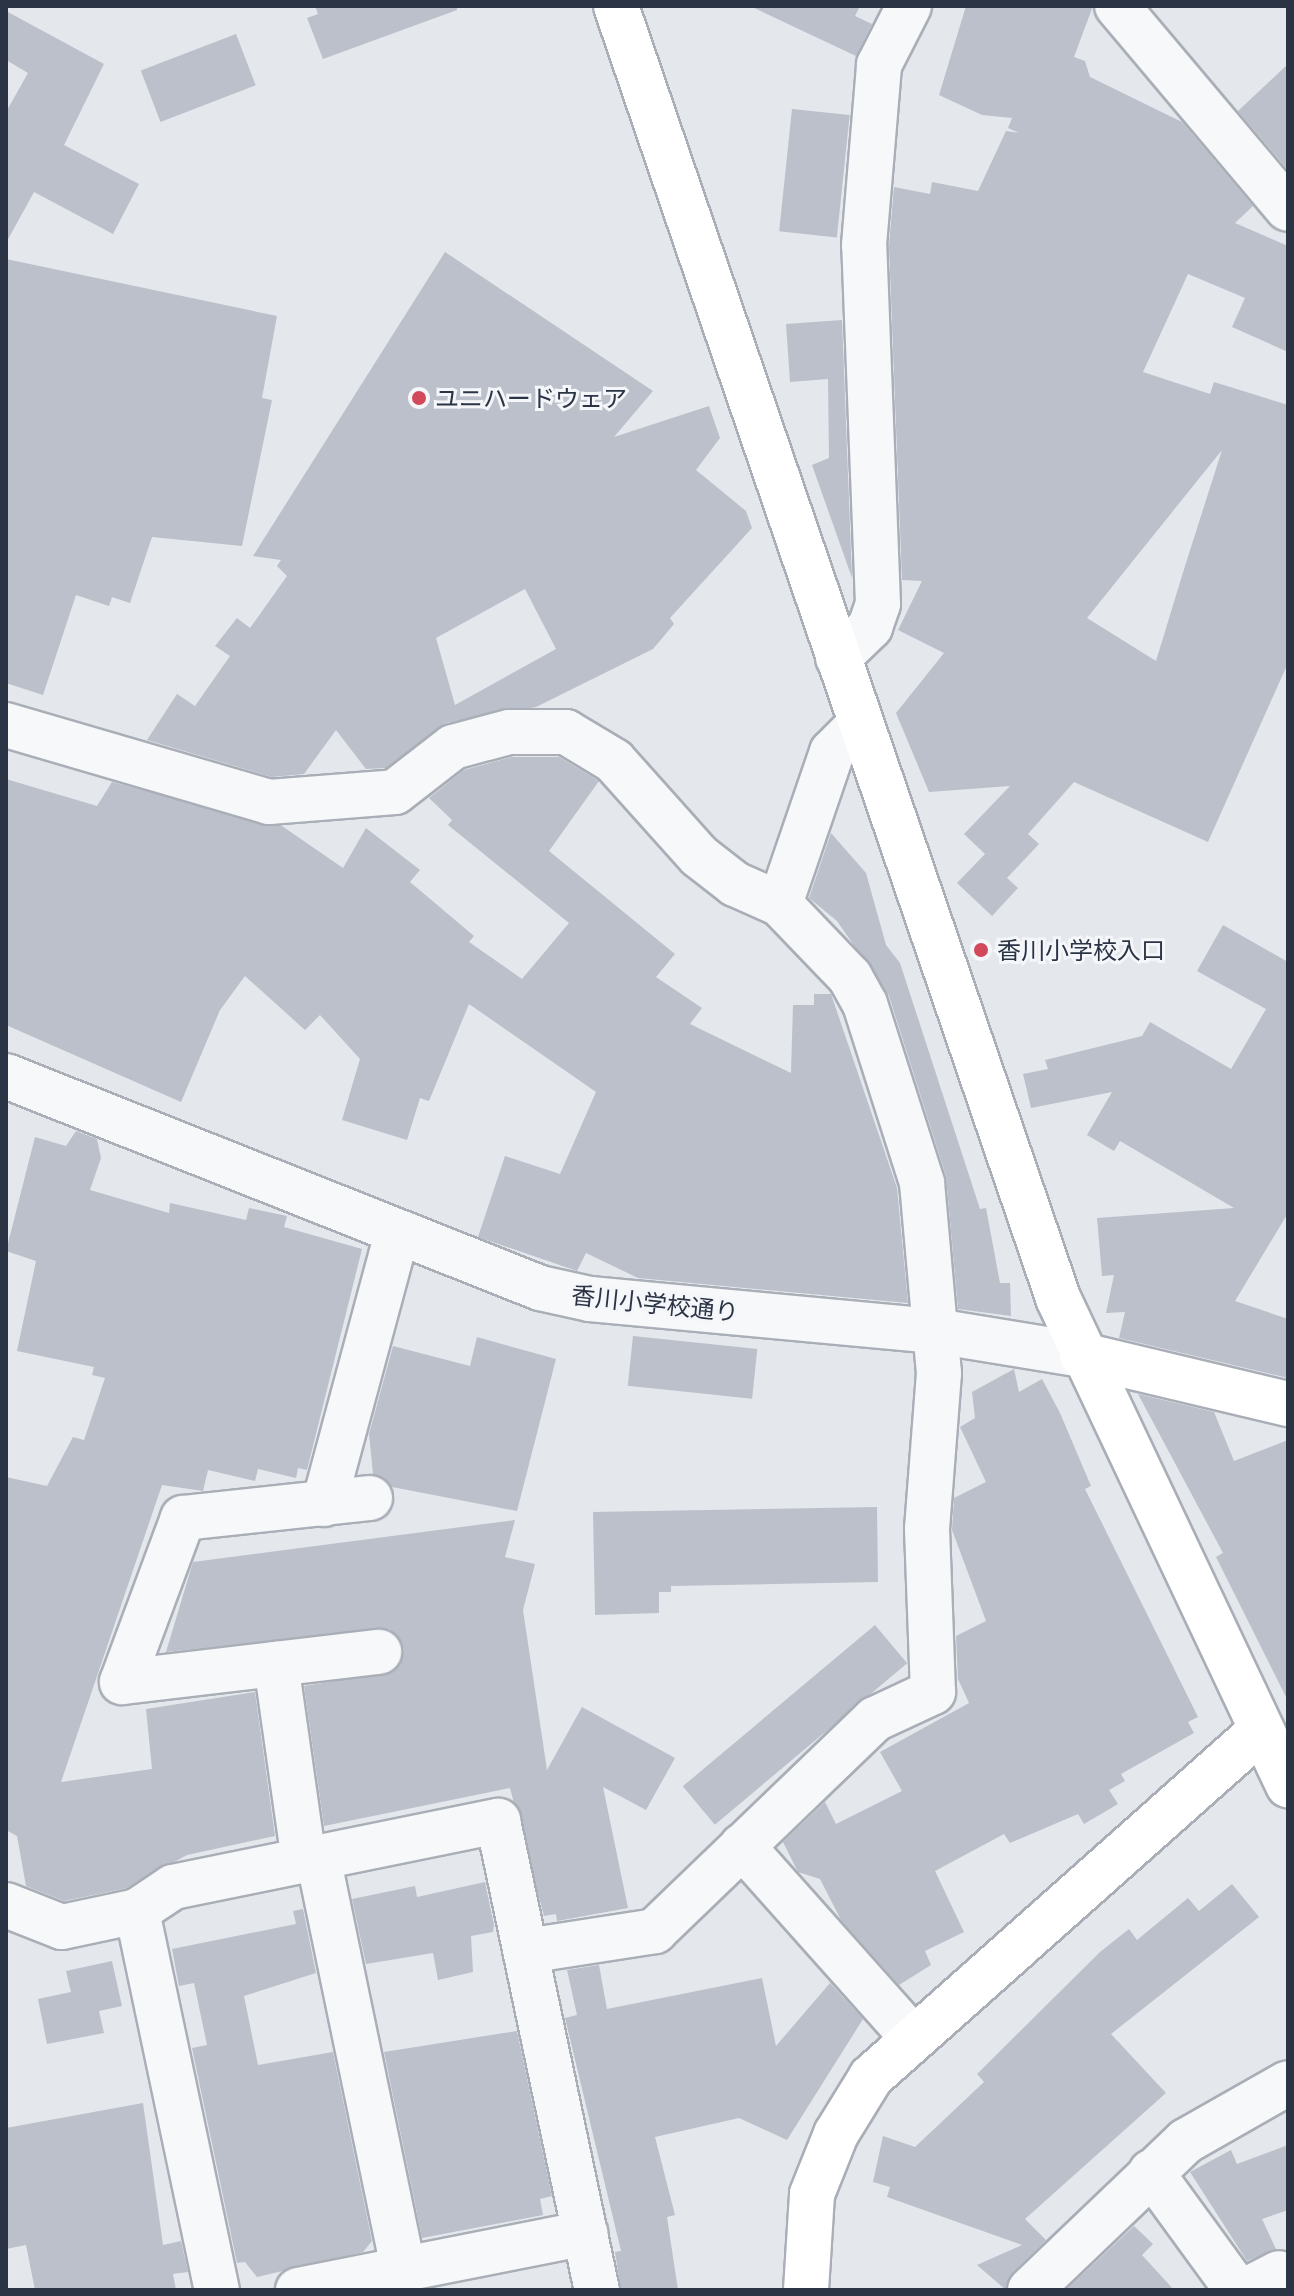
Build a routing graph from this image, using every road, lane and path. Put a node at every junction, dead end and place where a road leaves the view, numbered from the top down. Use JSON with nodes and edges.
{"nodes":[{"id":1,"x":616,"y":6,"type":"edge"},
{"id":2,"x":909,"y":6,"type":"edge"},
{"id":3,"x":1117,"y":6,"type":"edge"},
{"id":4,"x":1288,"y":209,"type":"edge"},
{"id":5,"x":838,"y":658,"type":"junction"},
{"id":6,"x":6,"y":725,"type":"edge"},
{"id":7,"x":859,"y":725,"type":"junction"},
{"id":8,"x":780,"y":904,"type":"junction"},
{"id":9,"x":6,"y":1076,"type":"edge"},
{"id":10,"x":397,"y":1234,"type":"junction"},
{"id":11,"x":936,"y":1331,"type":"junction"},
{"id":12,"x":1082,"y":1355,"type":"junction"},
{"id":13,"x":1288,"y":1404,"type":"edge"},
{"id":14,"x":370,"y":1498,"type":"dead end"},
{"id":15,"x":324,"y":1504,"type":"junction"},
{"id":16,"x":379,"y":1652,"type":"dead end"},
{"id":17,"x":276,"y":1664,"type":"junction"},
{"id":18,"x":1259,"y":1732,"type":"junction"},
{"id":19,"x":1288,"y":1785,"type":"edge"},
{"id":20,"x":742,"y":1846,"type":"junction"},
{"id":21,"x":311,"y":1859,"type":"junction"},
{"id":22,"x":6,"y":1905,"type":"edge"},
{"id":23,"x":137,"y":1911,"type":"junction"},
{"id":24,"x":526,"y":1951,"type":"junction"},
{"id":25,"x":911,"y":2036,"type":"junction"},
{"id":26,"x":1288,"y":2083,"type":"edge"},
{"id":27,"x":1151,"y":2172,"type":"junction"},
{"id":28,"x":585,"y":2233,"type":"junction"},
{"id":29,"x":403,"y":2269,"type":"junction"},
{"id":30,"x":217,"y":2290,"type":"edge"},
{"id":31,"x":298,"y":2290,"type":"edge"},
{"id":32,"x":597,"y":2290,"type":"edge"},
{"id":33,"x":806,"y":2290,"type":"edge"},
{"id":34,"x":1030,"y":2290,"type":"edge"},
{"id":35,"x":1237,"y":2290,"type":"edge"}],
"edges":[{"from":1,"to":5,"type":"street"},
{"from":2,"to":5,"type":"street"},
{"from":3,"to":4,"type":"street"},
{"from":5,"to":7,"type":"street"},
{"from":6,"to":8,"type":"street"},
{"from":7,"to":8,"type":"street"},
{"from":7,"to":12,"type":"street"},
{"from":8,"to":11,"type":"street"},
{"from":9,"to":10,"type":"street","name":"香川小学校通り"},
{"from":10,"to":11,"type":"street","name":"香川小学校通り"},
{"from":10,"to":15,"type":"street"},
{"from":11,"to":12,"type":"street","name":"香川小学校通り"},
{"from":11,"to":20,"type":"street"},
{"from":12,"to":13,"type":"street","name":"香川小学校通り"},
{"from":12,"to":18,"type":"street"},
{"from":14,"to":15,"type":"street"},
{"from":15,"to":17,"type":"street"},
{"from":16,"to":17,"type":"street"},
{"from":17,"to":21,"type":"street"},
{"from":18,"to":19,"type":"street"},
{"from":18,"to":25,"type":"street"},
{"from":20,"to":24,"type":"street"},
{"from":20,"to":25,"type":"street"},
{"from":21,"to":23,"type":"street"},
{"from":21,"to":24,"type":"street"},
{"from":21,"to":29,"type":"street"},
{"from":22,"to":23,"type":"street"},
{"from":23,"to":30,"type":"street"},
{"from":24,"to":28,"type":"street"},
{"from":25,"to":33,"type":"street"},
{"from":26,"to":27,"type":"street"},
{"from":27,"to":34,"type":"street"},
{"from":27,"to":35,"type":"street"},
{"from":28,"to":29,"type":"street"},
{"from":28,"to":32,"type":"street"},
{"from":29,"to":31,"type":"street"}]}
